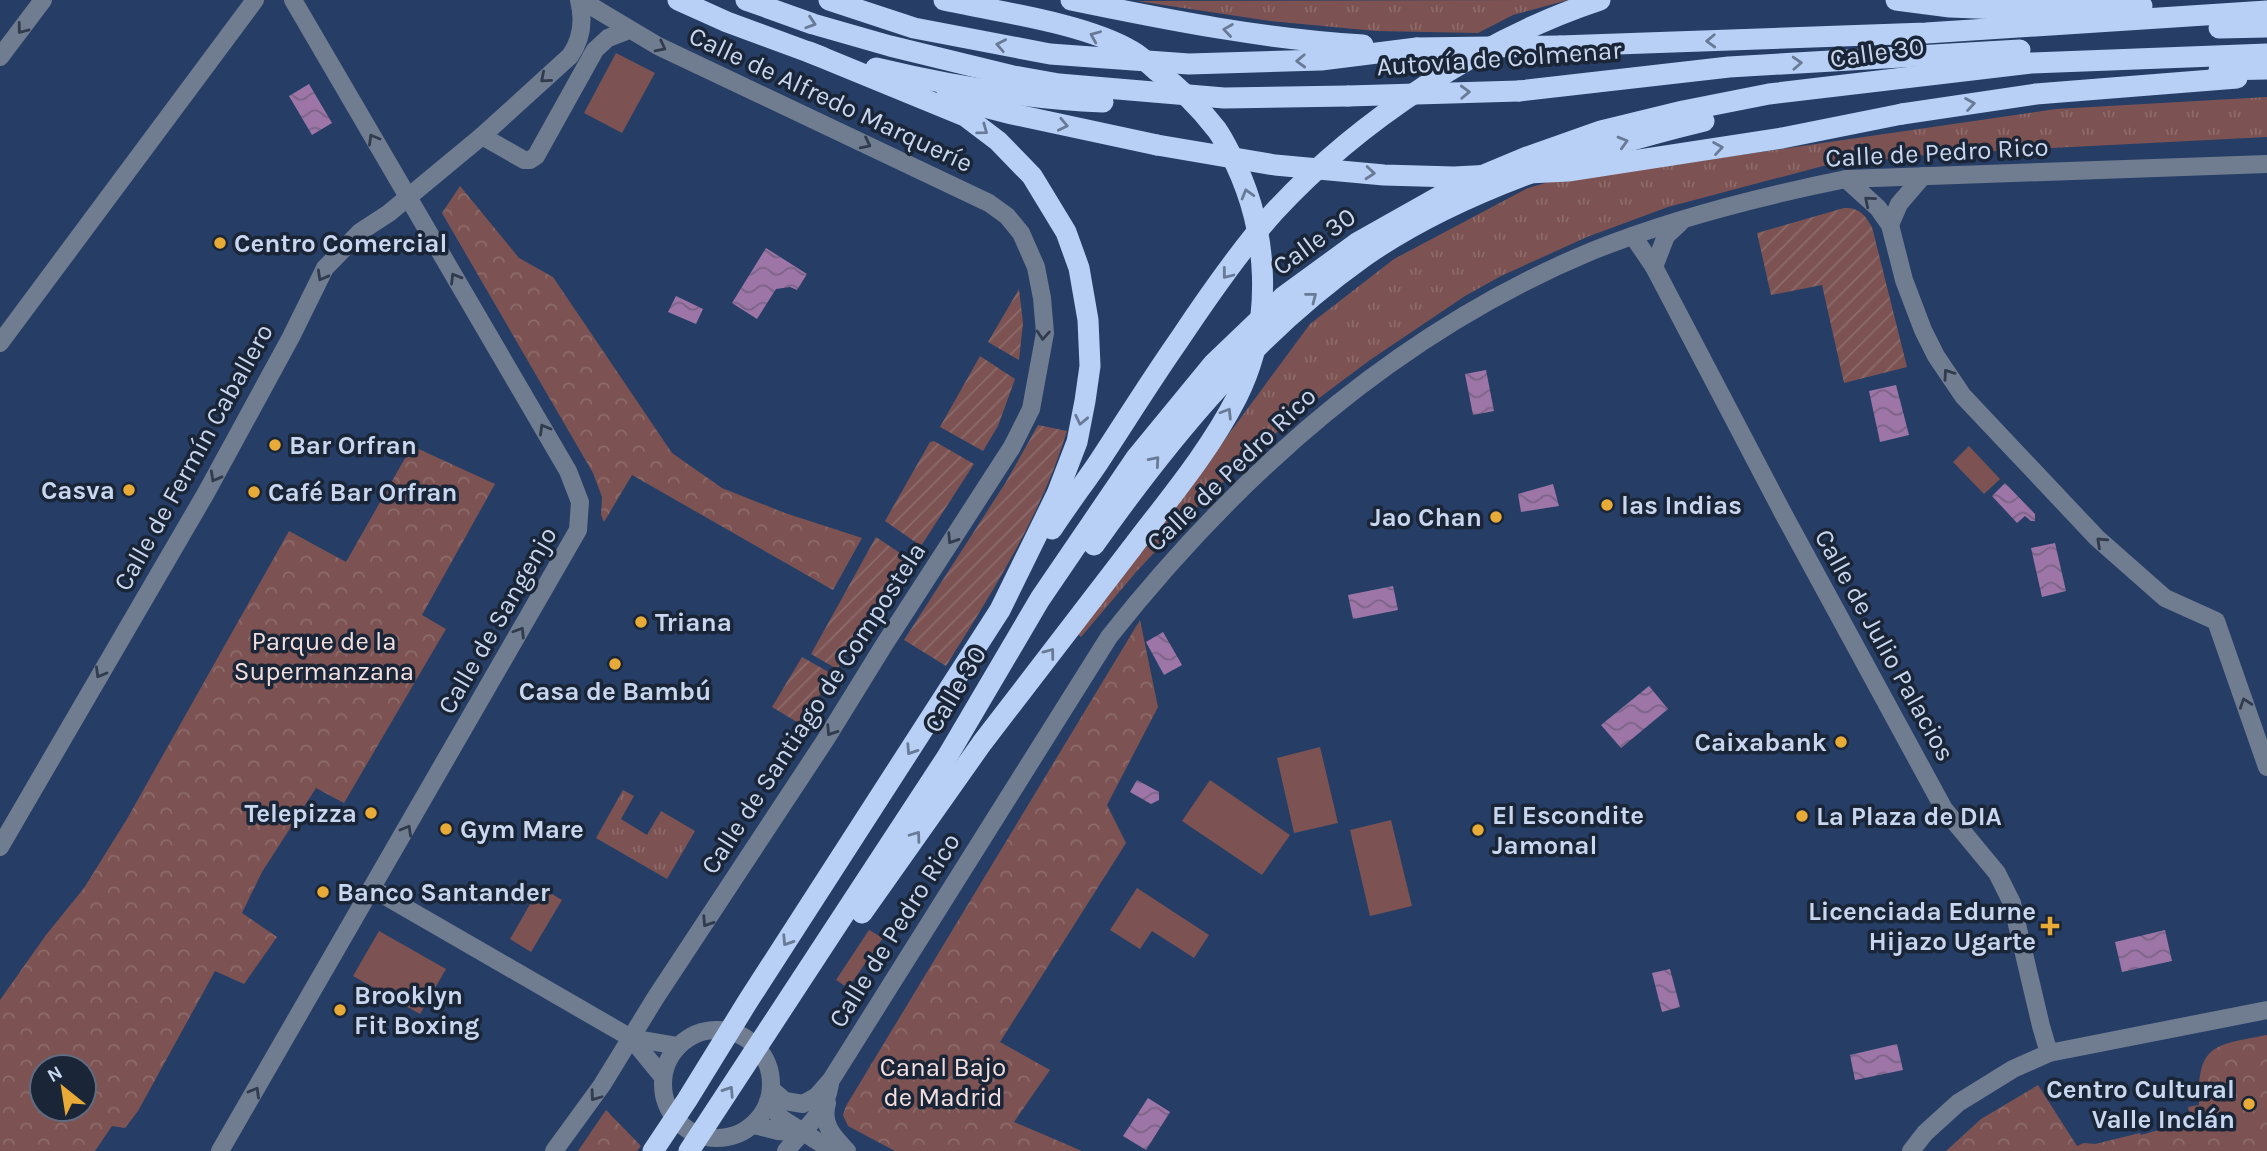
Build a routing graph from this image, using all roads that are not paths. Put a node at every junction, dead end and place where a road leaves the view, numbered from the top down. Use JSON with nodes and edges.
{"nodes":[{"id":1,"x":43,"y":0,"type":"edge"},
{"id":2,"x":255,"y":0,"type":"edge"},
{"id":3,"x":293,"y":0,"type":"edge"},
{"id":4,"x":580,"y":0,"type":"edge"},
{"id":5,"x":678,"y":0,"type":"edge"},
{"id":6,"x":746,"y":0,"type":"edge"},
{"id":7,"x":829,"y":0,"type":"edge"},
{"id":8,"x":944,"y":0,"type":"edge"},
{"id":9,"x":1071,"y":0,"type":"edge"},
{"id":10,"x":1600,"y":0,"type":"edge"},
{"id":11,"x":1896,"y":0,"type":"edge"},
{"id":12,"x":2267,"y":3,"type":"edge"},
{"id":13,"x":2267,"y":11,"type":"edge"},
{"id":14,"x":2267,"y":27,"type":"edge"},
{"id":15,"x":629,"y":30,"type":"junction"},
{"id":16,"x":1926,"y":33,"type":"junction"},
{"id":17,"x":2267,"y":43,"type":"edge"},
{"id":18,"x":1418,"y":48,"type":"junction"},
{"id":19,"x":809,"y":52,"type":"junction"},
{"id":20,"x":2267,"y":54,"type":"edge"},
{"id":21,"x":570,"y":56,"type":"junction"},
{"id":22,"x":0,"y":57,"type":"edge"},
{"id":23,"x":587,"y":63,"type":"junction"},
{"id":24,"x":2267,"y":69,"type":"edge"},
{"id":25,"x":2267,"y":76,"type":"edge"},
{"id":26,"x":1224,"y":98,"type":"junction"},
{"id":27,"x":482,"y":136,"type":"junction"},
{"id":28,"x":2267,"y":164,"type":"edge"},
{"id":29,"x":1923,"y":176,"type":"junction"},
{"id":30,"x":1846,"y":179,"type":"junction"},
{"id":31,"x":407,"y":198,"type":"junction"},
{"id":32,"x":1682,"y":221,"type":"junction"},
{"id":33,"x":1890,"y":225,"type":"junction"},
{"id":34,"x":1633,"y":236,"type":"junction"},
{"id":35,"x":1036,"y":267,"type":"joint"},
{"id":36,"x":1654,"y":267,"type":"junction"},
{"id":37,"x":0,"y":343,"type":"edge"},
{"id":38,"x":1000,"y":610,"type":"junction"},
{"id":39,"x":947,"y":757,"type":"junction"},
{"id":40,"x":2267,"y":767,"type":"edge"},
{"id":41,"x":0,"y":847,"type":"edge"},
{"id":42,"x":373,"y":889,"type":"junction"},
{"id":43,"x":785,"y":1006,"type":"junction"},
{"id":44,"x":2267,"y":1010,"type":"edge"},
{"id":45,"x":730,"y":1031,"type":"junction"},
{"id":46,"x":631,"y":1038,"type":"junction"},
{"id":47,"x":678,"y":1046,"type":"junction"},
{"id":48,"x":758,"y":1046,"type":"junction"},
{"id":49,"x":2049,"y":1053,"type":"junction"},
{"id":50,"x":663,"y":1077,"type":"junction"},
{"id":51,"x":831,"y":1080,"type":"junction"},
{"id":52,"x":769,"y":1096,"type":"junction"},
{"id":53,"x":828,"y":1101,"type":"junction"},
{"id":54,"x":676,"y":1118,"type":"junction"},
{"id":55,"x":754,"y":1125,"type":"junction"},
{"id":56,"x":801,"y":1133,"type":"junction"},
{"id":57,"x":695,"y":1143,"type":"edge"},
{"id":58,"x":220,"y":1151,"type":"edge"},
{"id":59,"x":554,"y":1151,"type":"edge"},
{"id":60,"x":653,"y":1151,"type":"edge"},
{"id":61,"x":786,"y":1151,"type":"edge"},
{"id":62,"x":833,"y":1151,"type":"edge"},
{"id":63,"x":847,"y":1151,"type":"edge"},
{"id":64,"x":1911,"y":1151,"type":"edge"}],
"edges":[{"from":1,"to":22,"type":"street","one_way":true},
{"from":2,"to":37,"type":"street"},
{"from":31,"to":3,"type":"street","name":"Calle de Sangenjo","one_way":true},
{"from":4,"to":15,"type":"street","name":"Calle de Alfredo Marqueríe"},
{"from":4,"to":21,"type":"street","name":"Calle de Fermín Caballero"},
{"from":5,"to":19,"type":"highway"},
{"from":6,"to":26,"type":"highway","name":"Autovía de Colmenar","one_way":true},
{"from":18,"to":7,"type":"highway","name":"Autovía de Colmenar","one_way":true},
{"from":43,"to":8,"type":"highway","one_way":true,"bridge":true},
{"from":18,"to":9,"type":"highway","one_way":true},
{"from":10,"to":38,"type":"highway","name":"Calle 30","one_way":true},
{"from":11,"to":12,"type":"highway","name":"Calle 30"},
{"from":13,"to":16,"type":"highway","name":"Autovía de Colmenar"},
{"from":14,"to":16,"type":"highway"},
{"from":15,"to":23,"type":"street"},
{"from":15,"to":35,"type":"street","name":"Calle de Alfredo Marqueríe","one_way":true},
{"from":16,"to":18,"type":"highway","name":"Autovía de Colmenar","one_way":true,"bridge":true},
{"from":26,"to":17,"type":"highway","name":"Autovía de Colmenar","one_way":true,"bridge":true},
{"from":19,"to":25,"type":"highway","one_way":true,"bridge":true},
{"from":19,"to":26,"type":"highway"},
{"from":19,"to":38,"type":"highway","one_way":true},
{"from":20,"to":39,"type":"highway","name":"Calle 30"},
{"from":21,"to":23,"type":"street"},
{"from":21,"to":27,"type":"street","name":"Calle de Fermín Caballero","one_way":true},
{"from":23,"to":27,"type":"street"},
{"from":39,"to":24,"type":"highway","one_way":true},
{"from":27,"to":31,"type":"street","name":"Calle de Fermín Caballero"},
{"from":28,"to":29,"type":"street","name":"Calle de Pedro Rico"},
{"from":29,"to":30,"type":"street","name":"Calle de Pedro Rico"},
{"from":29,"to":33,"type":"street"},
{"from":30,"to":32,"type":"street","name":"Calle de Pedro Rico"},
{"from":33,"to":30,"type":"street","one_way":true},
{"from":31,"to":41,"type":"street","name":"Calle de Fermín Caballero","one_way":true},
{"from":42,"to":31,"type":"street","name":"Calle de Sangenjo","one_way":true},
{"from":32,"to":34,"type":"street","name":"Calle de Pedro Rico"},
{"from":32,"to":36,"type":"street"},
{"from":40,"to":33,"type":"street","one_way":true},
{"from":34,"to":36,"type":"street","name":"Calle de Julio Palacios"},
{"from":34,"to":51,"type":"street","name":"Calle de Pedro Rico"},
{"from":35,"to":46,"type":"street","name":"Calle de Santiago de Compostela","one_way":true},
{"from":36,"to":49,"type":"street","name":"Calle de Julio Palacios"},
{"from":38,"to":45,"type":"highway","one_way":true},
{"from":39,"to":43,"type":"highway","name":"Calle 30"},
{"from":42,"to":46,"type":"street"},
{"from":58,"to":42,"type":"street","name":"Calle de Sangenjo","one_way":true},
{"from":43,"to":48,"type":"highway","name":"Calle 30"},
{"from":44,"to":49,"type":"street"},
{"from":45,"to":47,"type":"street"},
{"from":45,"to":48,"type":"street"},
{"from":45,"to":54,"type":"highway"},
{"from":46,"to":47,"type":"street"},
{"from":46,"to":50,"type":"street"},
{"from":46,"to":59,"type":"street","name":"Calle de Santiago de Compostela","one_way":true},
{"from":47,"to":50,"type":"street"},
{"from":48,"to":52,"type":"street"},
{"from":57,"to":48,"type":"highway","name":"Calle 30","one_way":true},
{"from":49,"to":64,"type":"street"},
{"from":50,"to":54,"type":"street"},
{"from":51,"to":52,"type":"street","name":"Calle de Pedro Rico"},
{"from":51,"to":53,"type":"street","name":"Calle de Pedro Rico"},
{"from":52,"to":55,"type":"street"},
{"from":52,"to":56,"type":"street"},
{"from":53,"to":56,"type":"street"},
{"from":53,"to":63,"type":"street"},
{"from":54,"to":57,"type":"street"},
{"from":54,"to":60,"type":"highway"},
{"from":55,"to":56,"type":"street"},
{"from":55,"to":57,"type":"street"},
{"from":56,"to":61,"type":"street"},
{"from":56,"to":62,"type":"street"}]}
